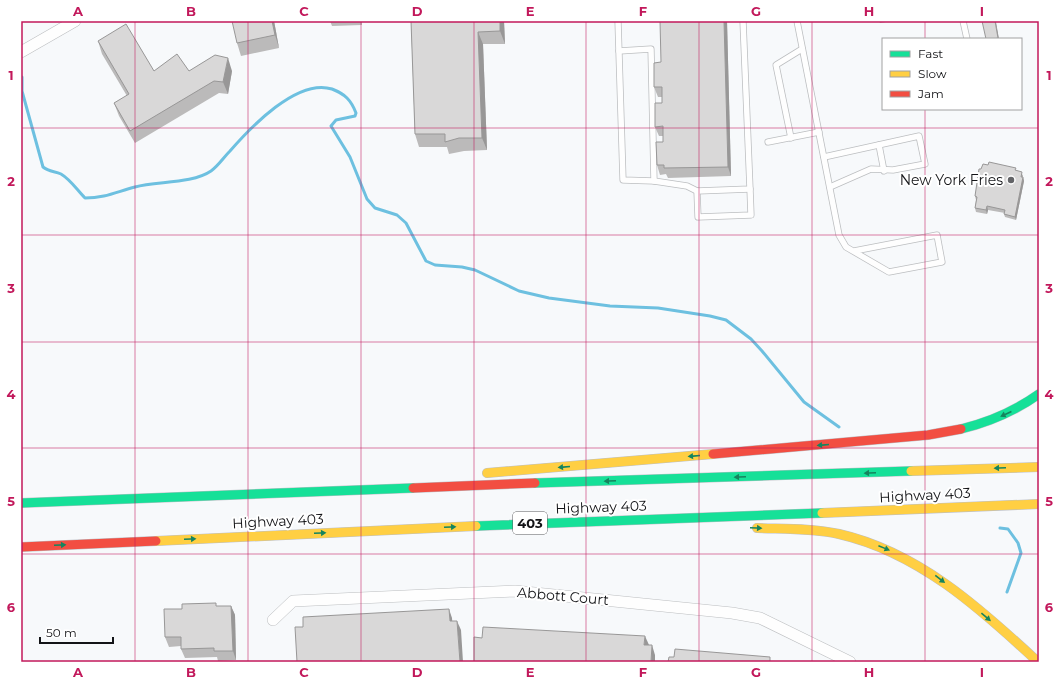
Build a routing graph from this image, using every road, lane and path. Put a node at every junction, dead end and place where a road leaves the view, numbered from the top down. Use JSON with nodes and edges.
{"nodes":[{"id":1,"x":75,"y":21,"type":"edge"},
{"id":2,"x":618,"y":21,"type":"edge"},
{"id":3,"x":743,"y":21,"type":"edge"},
{"id":4,"x":797,"y":21,"type":"edge"},
{"id":5,"x":963,"y":21,"type":"edge"},
{"id":6,"x":967,"y":38,"type":"edge"},
{"id":7,"x":802,"y":50,"type":"junction"},
{"id":8,"x":619,"y":51,"type":"junction"},
{"id":9,"x":21,"y":52,"type":"edge"},
{"id":10,"x":819,"y":132,"type":"junction"},
{"id":11,"x":791,"y":138,"type":"junction"},
{"id":12,"x":768,"y":142,"type":"dead end"},
{"id":13,"x":879,"y":145,"type":"junction"},
{"id":14,"x":824,"y":157,"type":"junction"},
{"id":15,"x":884,"y":171,"type":"junction"},
{"id":16,"x":654,"y":181,"type":"junction"},
{"id":17,"x":830,"y":187,"type":"junction"},
{"id":18,"x":750,"y":189,"type":"junction"},
{"id":19,"x":697,"y":191,"type":"junction"},
{"id":20,"x":854,"y":251,"type":"junction"},
{"id":21,"x":1039,"y":394,"type":"edge"},
{"id":22,"x":1039,"y":467,"type":"edge"},
{"id":23,"x":476,"y":474,"type":"dead end"},
{"id":24,"x":436,"y":477,"type":"dead end"},
{"id":25,"x":337,"y":490,"type":"junction"},
{"id":26,"x":21,"y":503,"type":"edge"},
{"id":27,"x":1039,"y":504,"type":"edge"},
{"id":28,"x":536,"y":523,"type":"junction"},
{"id":29,"x":727,"y":526,"type":"dead end"},
{"id":30,"x":750,"y":527,"type":"dead end"},
{"id":31,"x":21,"y":547,"type":"edge"},
{"id":32,"x":273,"y":620,"type":"dead end"},
{"id":33,"x":850,"y":662,"type":"edge"},
{"id":34,"x":1038,"y":662,"type":"edge"}],
"edges":[{"from":1,"to":9,"type":"street"},
{"from":2,"to":8,"type":"lane"},
{"from":3,"to":18,"type":"lane"},
{"from":4,"to":7,"type":"lane"},
{"from":5,"to":6,"type":"lane"},
{"from":7,"to":10,"type":"lane"},
{"from":7,"to":11,"type":"lane"},
{"from":8,"to":16,"type":"lane"},
{"from":8,"to":16,"type":"lane"},
{"from":10,"to":11,"type":"lane"},
{"from":10,"to":14,"type":"lane"},
{"from":11,"to":12,"type":"lane"},
{"from":13,"to":14,"type":"lane"},
{"from":13,"to":15,"type":"lane"},
{"from":13,"to":15,"type":"lane"},
{"from":14,"to":17,"type":"lane"},
{"from":15,"to":17,"type":"lane"},
{"from":16,"to":19,"type":"lane"},
{"from":17,"to":20,"type":"lane"},
{"from":18,"to":19,"type":"lane"},
{"from":18,"to":19,"type":"lane"},
{"from":20,"to":20,"type":"lane"},
{"from":21,"to":23,"type":"highway","one_way":true},
{"from":22,"to":25,"type":"highway","name":"Highway 403","one_way":true},
{"from":24,"to":25,"type":"highway"},
{"from":25,"to":26,"type":"highway","name":"Highway 403"},
{"from":27,"to":28,"type":"highway","name":"Highway 403","number":"403"},
{"from":28,"to":29,"type":"highway"},
{"from":31,"to":28,"type":"highway","name":"Highway 403","number":"403","one_way":true},
{"from":30,"to":34,"type":"highway","one_way":true},
{"from":32,"to":33,"type":"street","name":"Abbott Court"}]}
